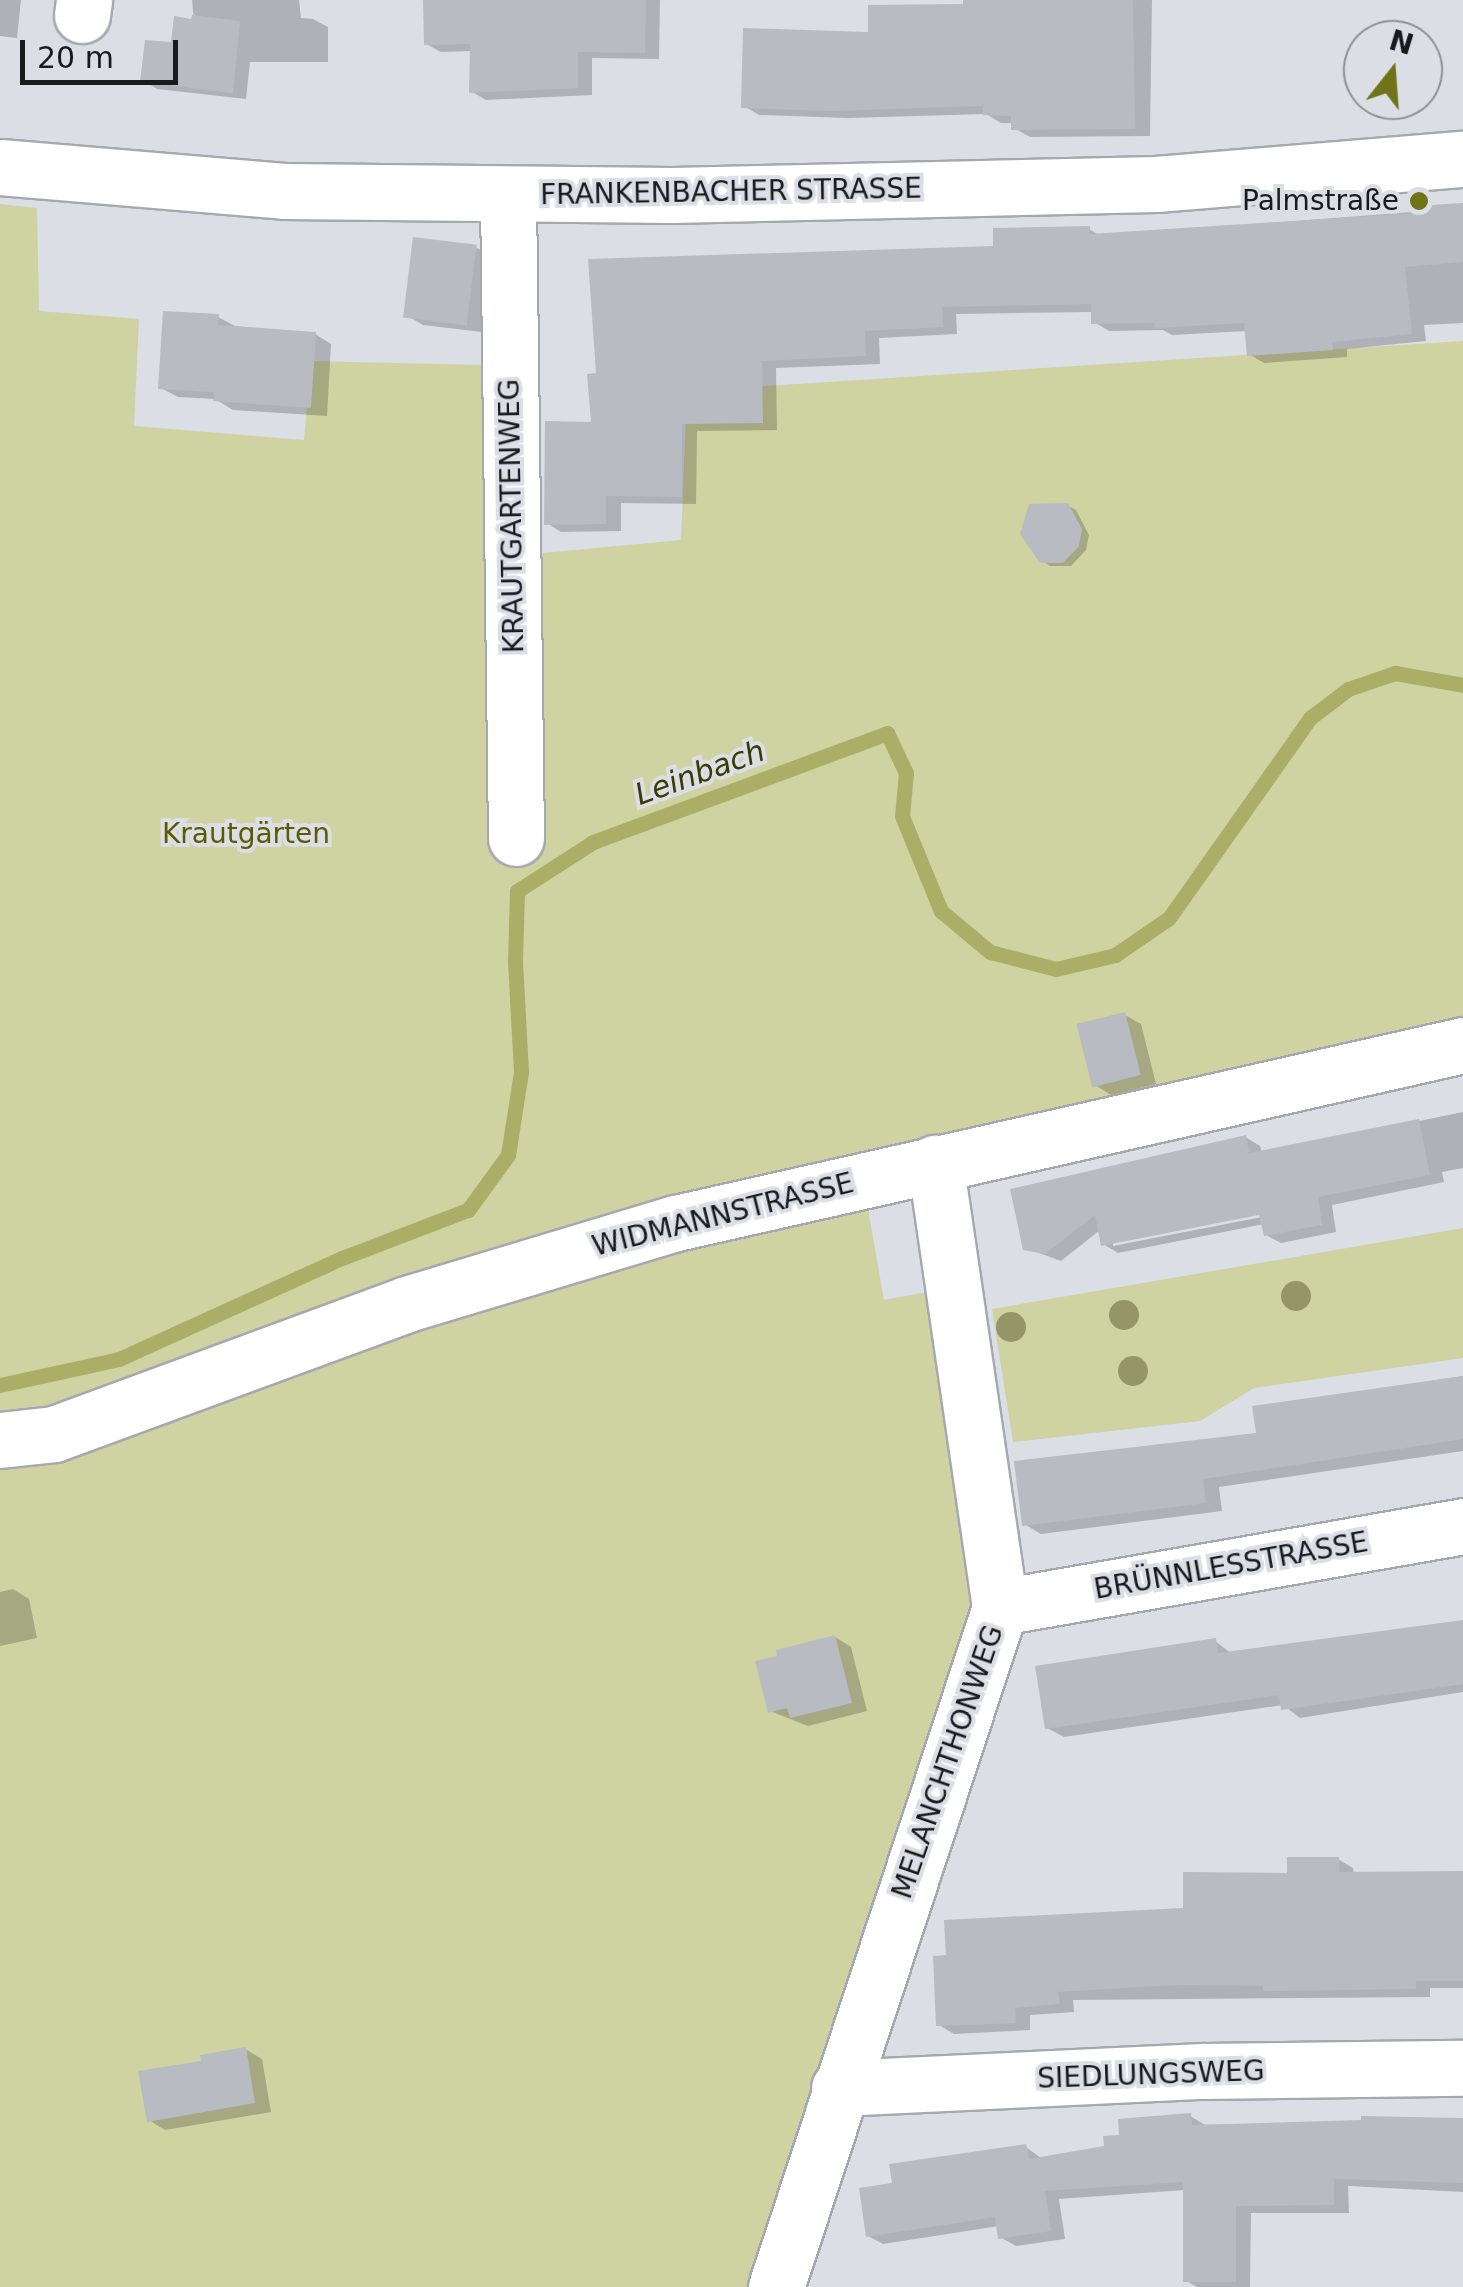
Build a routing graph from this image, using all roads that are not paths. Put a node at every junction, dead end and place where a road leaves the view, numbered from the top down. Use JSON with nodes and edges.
{"nodes":[{"id":1,"x":1463,"y":159,"type":"edge"},
{"id":2,"x":0,"y":166,"type":"edge"},
{"id":3,"x":508,"y":194,"type":"junction"},
{"id":4,"x":516,"y":838,"type":"dead end"},
{"id":5,"x":1463,"y":1044,"type":"edge"},
{"id":6,"x":935,"y":1164,"type":"junction"},
{"id":7,"x":0,"y":1440,"type":"edge"},
{"id":8,"x":1463,"y":1526,"type":"edge"},
{"id":9,"x":1000,"y":1606,"type":"junction"},
{"id":10,"x":1463,"y":2068,"type":"edge"},
{"id":11,"x":838,"y":2088,"type":"junction"},
{"id":12,"x":776,"y":2287,"type":"edge"}],
"edges":[{"from":1,"to":3,"type":"street","name":"FRANKENBACHER STRASSE"},
{"from":2,"to":3,"type":"street","name":"FRANKENBACHER STRASSE"},
{"from":3,"to":4,"type":"street","name":"KRAUTGARTENWEG"},
{"from":5,"to":6,"type":"street","name":"WIDMANNSTRASSE"},
{"from":6,"to":7,"type":"street","name":"WIDMANNSTRASSE"},
{"from":6,"to":9,"type":"street","name":"MELANCHTHONWEG"},
{"from":8,"to":9,"type":"street","name":"BRÜNNLESSTRASSE"},
{"from":9,"to":11,"type":"street","name":"MELANCHTHONWEG"},
{"from":10,"to":11,"type":"street","name":"SIEDLUNGSWEG"},
{"from":11,"to":12,"type":"street","name":"MELANCHTHONWEG"}]}
